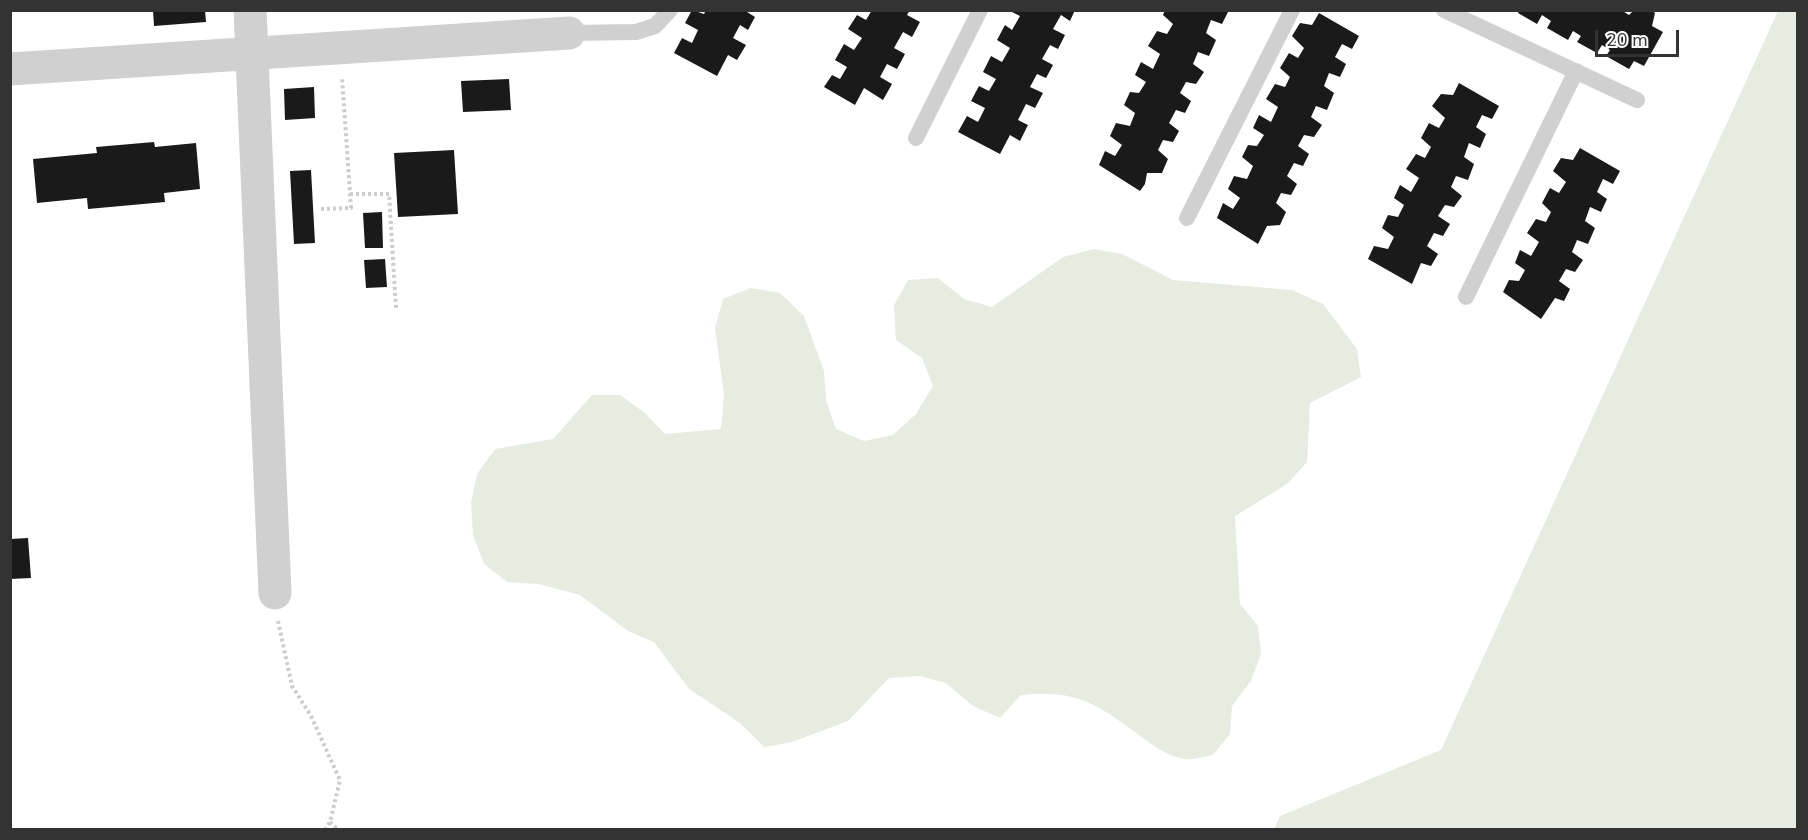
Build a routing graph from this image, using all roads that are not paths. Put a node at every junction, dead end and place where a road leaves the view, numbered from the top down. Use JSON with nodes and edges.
{"nodes":[{"id":1,"x":250,"y":10,"type":"edge"},
{"id":2,"x":670,"y":10,"type":"edge"},
{"id":3,"x":980,"y":10,"type":"edge"},
{"id":4,"x":1292,"y":10,"type":"edge"},
{"id":5,"x":1444,"y":10,"type":"edge"},
{"id":6,"x":569,"y":33,"type":"joint"},
{"id":7,"x":252,"y":51,"type":"junction"},
{"id":8,"x":10,"y":69,"type":"edge"},
{"id":9,"x":1576,"y":71,"type":"junction"},
{"id":10,"x":1637,"y":100,"type":"dead end"},
{"id":11,"x":916,"y":138,"type":"dead end"},
{"id":12,"x":1186,"y":218,"type":"dead end"},
{"id":13,"x":1466,"y":297,"type":"dead end"},
{"id":14,"x":275,"y":593,"type":"road end"}],
"edges":[{"from":1,"to":7,"type":"street"},
{"from":2,"to":6,"type":"lane"},
{"from":3,"to":11,"type":"lane"},
{"from":4,"to":12,"type":"lane"},
{"from":5,"to":9,"type":"lane"},
{"from":6,"to":7,"type":"street"},
{"from":7,"to":8,"type":"street"},
{"from":7,"to":14,"type":"street"},
{"from":9,"to":10,"type":"lane"},
{"from":9,"to":13,"type":"lane"}]}
